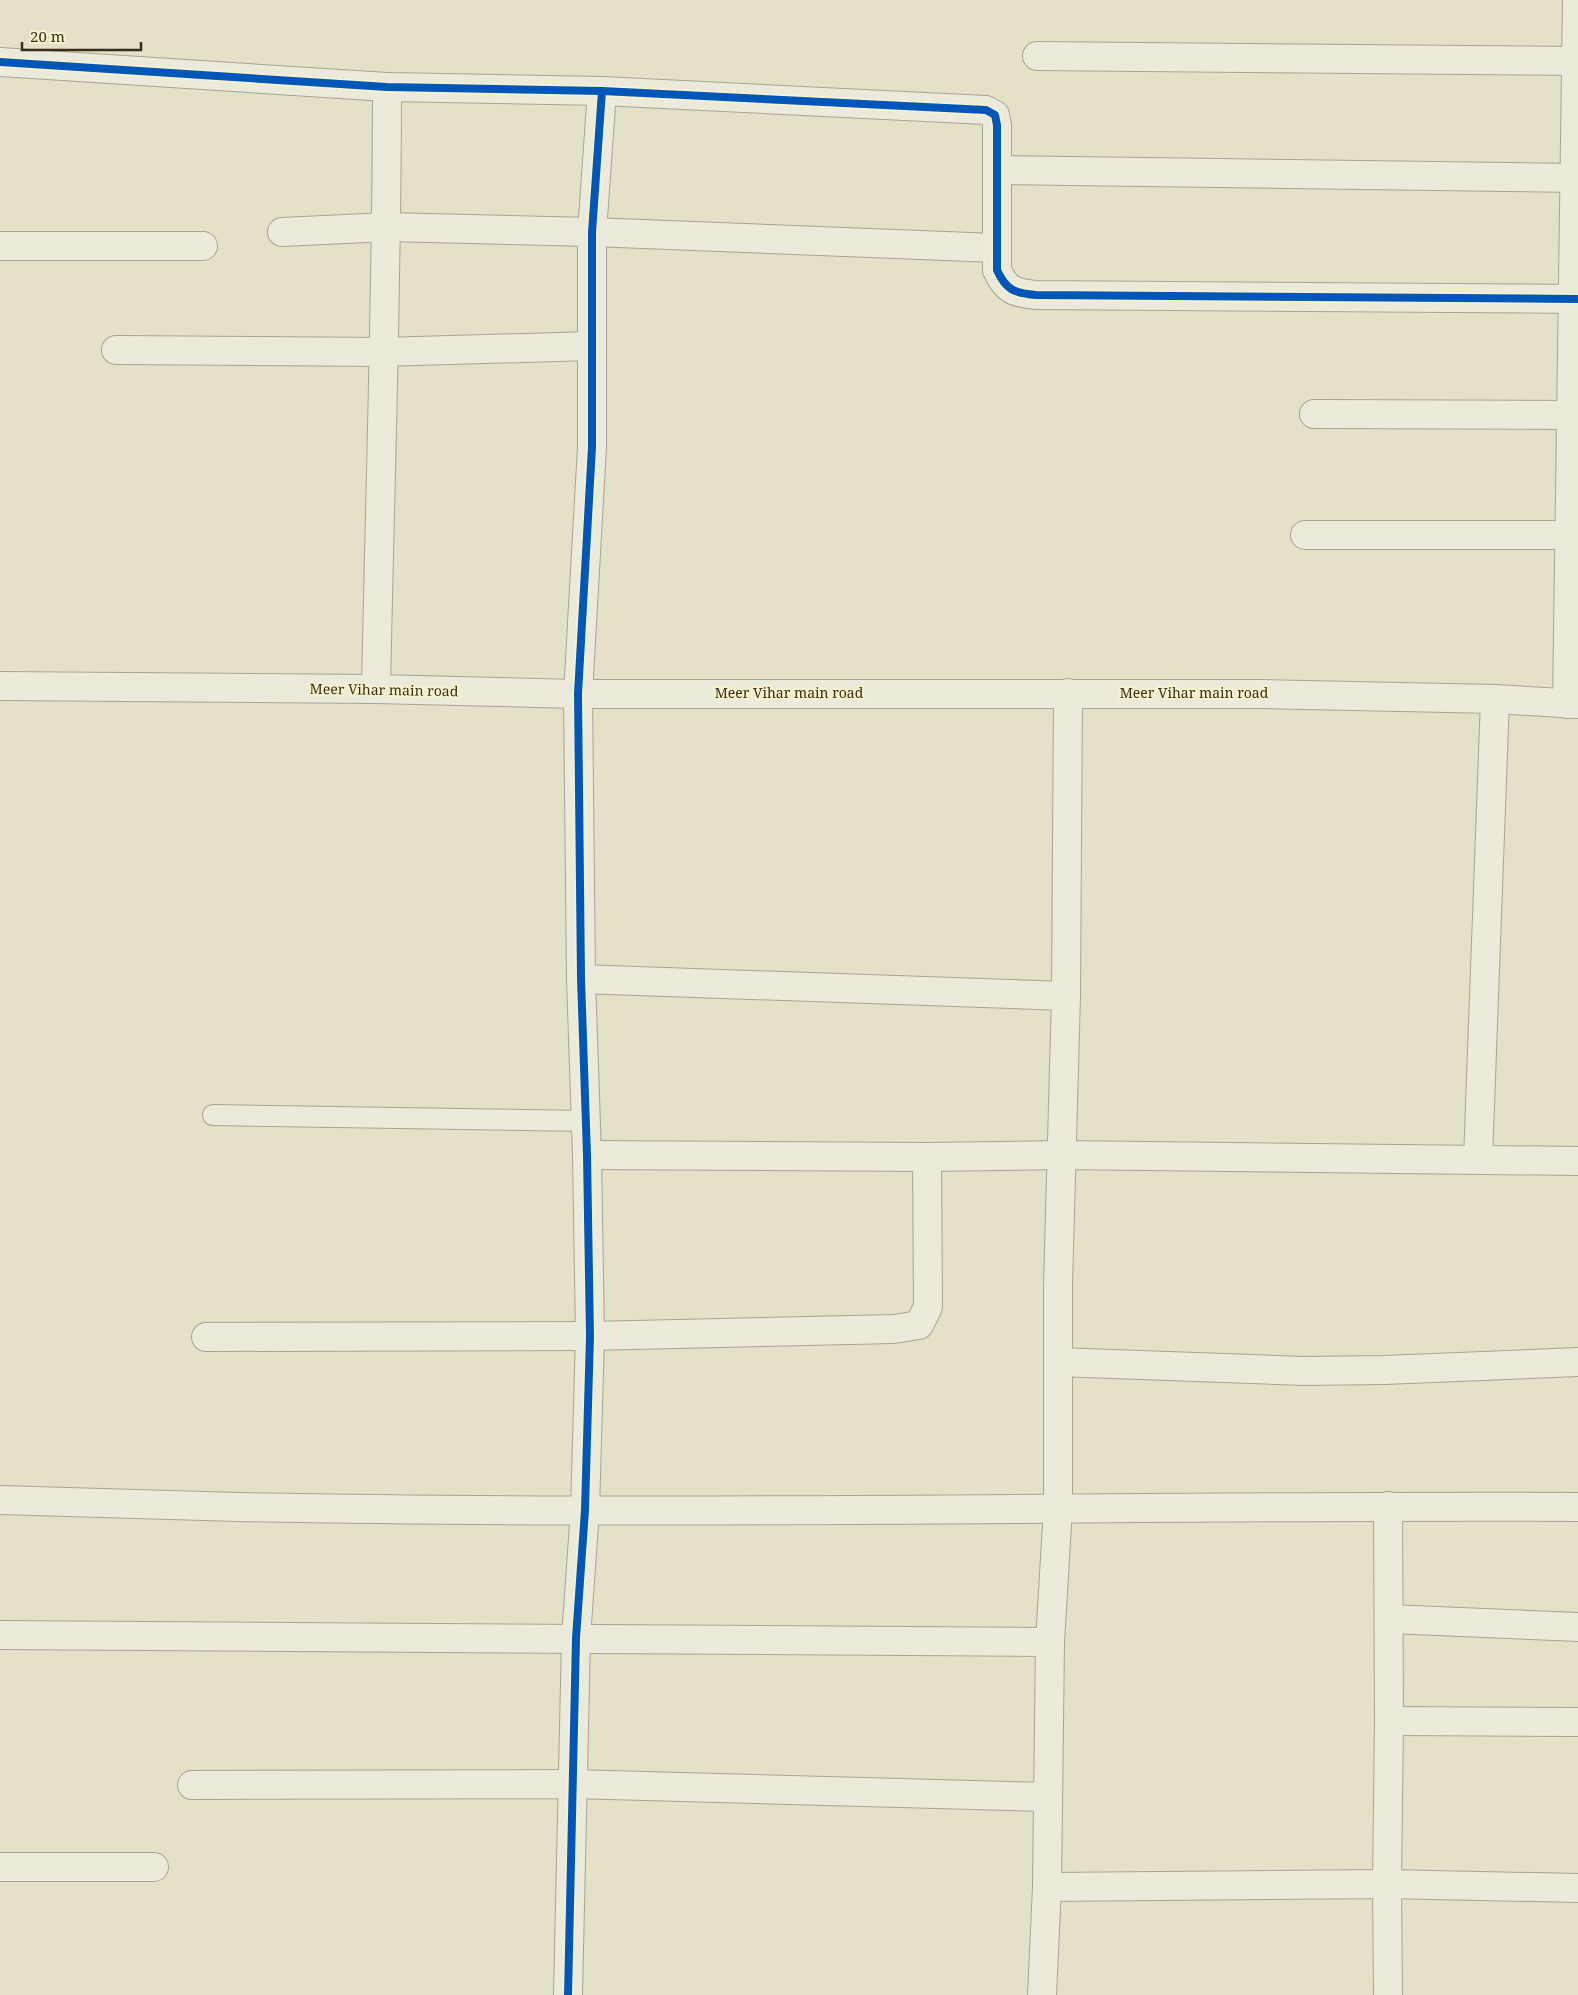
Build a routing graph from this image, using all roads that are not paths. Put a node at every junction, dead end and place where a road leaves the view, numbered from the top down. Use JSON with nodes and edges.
{"nodes":[{"id":1,"x":1577,"y":0,"type":"edge"},
{"id":2,"x":1037,"y":56,"type":"dead end"},
{"id":3,"x":1577,"y":61,"type":"edge"},
{"id":4,"x":0,"y":62,"type":"edge"},
{"id":5,"x":388,"y":86,"type":"junction"},
{"id":6,"x":602,"y":91,"type":"junction"},
{"id":7,"x":998,"y":170,"type":"junction"},
{"id":8,"x":1576,"y":178,"type":"edge"},
{"id":9,"x":387,"y":227,"type":"junction"},
{"id":10,"x":282,"y":232,"type":"dead end"},
{"id":11,"x":592,"y":232,"type":"junction"},
{"id":12,"x":0,"y":246,"type":"edge"},
{"id":13,"x":203,"y":246,"type":"dead end"},
{"id":14,"x":996,"y":248,"type":"junction"},
{"id":15,"x":1576,"y":299,"type":"edge"},
{"id":16,"x":591,"y":346,"type":"junction"},
{"id":17,"x":116,"y":350,"type":"dead end"},
{"id":18,"x":382,"y":352,"type":"junction"},
{"id":19,"x":1314,"y":414,"type":"dead end"},
{"id":20,"x":1575,"y":415,"type":"edge"},
{"id":21,"x":1306,"y":535,"type":"dead end"},
{"id":22,"x":1574,"y":535,"type":"edge"},
{"id":23,"x":0,"y":686,"type":"edge"},
{"id":24,"x":376,"y":689,"type":"junction"},
{"id":25,"x":1068,"y":693,"type":"junction"},
{"id":26,"x":578,"y":694,"type":"junction"},
{"id":27,"x":1496,"y":699,"type":"junction"},
{"id":28,"x":1573,"y":704,"type":"edge"},
{"id":29,"x":582,"y":979,"type":"junction"},
{"id":30,"x":1066,"y":996,"type":"junction"},
{"id":31,"x":212,"y":1115,"type":"dead end"},
{"id":32,"x":585,"y":1121,"type":"junction"},
{"id":33,"x":587,"y":1156,"type":"junction"},
{"id":34,"x":1061,"y":1156,"type":"junction"},
{"id":35,"x":927,"y":1157,"type":"junction"},
{"id":36,"x":1478,"y":1159,"type":"junction"},
{"id":37,"x":1578,"y":1161,"type":"edge"},
{"id":38,"x":590,"y":1336,"type":"junction"},
{"id":39,"x":206,"y":1337,"type":"dead end"},
{"id":40,"x":1058,"y":1362,"type":"junction"},
{"id":41,"x":1578,"y":1362,"type":"edge"},
{"id":42,"x":0,"y":1500,"type":"edge"},
{"id":43,"x":1388,"y":1506,"type":"junction"},
{"id":44,"x":1058,"y":1508,"type":"junction"},
{"id":45,"x":1578,"y":1508,"type":"edge"},
{"id":46,"x":585,"y":1510,"type":"junction"},
{"id":47,"x":1389,"y":1619,"type":"junction"},
{"id":48,"x":1578,"y":1627,"type":"edge"},
{"id":49,"x":0,"y":1635,"type":"edge"},
{"id":50,"x":576,"y":1638,"type":"junction"},
{"id":51,"x":1050,"y":1642,"type":"junction"},
{"id":52,"x":1390,"y":1721,"type":"junction"},
{"id":53,"x":1578,"y":1722,"type":"edge"},
{"id":54,"x":572,"y":1784,"type":"junction"},
{"id":55,"x":192,"y":1785,"type":"dead end"},
{"id":56,"x":1047,"y":1797,"type":"junction"},
{"id":57,"x":0,"y":1867,"type":"edge"},
{"id":58,"x":154,"y":1867,"type":"dead end"},
{"id":59,"x":1387,"y":1884,"type":"junction"},
{"id":60,"x":1047,"y":1887,"type":"junction"},
{"id":61,"x":1578,"y":1888,"type":"edge"},
{"id":62,"x":568,"y":1995,"type":"edge"},
{"id":63,"x":1042,"y":1995,"type":"edge"},
{"id":64,"x":1388,"y":1995,"type":"edge"}],
"edges":[{"from":1,"to":3,"type":"street"},
{"from":2,"to":3,"type":"street"},
{"from":3,"to":8,"type":"street"},
{"from":4,"to":5,"type":"street"},
{"from":5,"to":6,"type":"street"},
{"from":5,"to":9,"type":"street"},
{"from":6,"to":7,"type":"street"},
{"from":6,"to":11,"type":"street"},
{"from":7,"to":8,"type":"street"},
{"from":7,"to":14,"type":"street"},
{"from":8,"to":15,"type":"street"},
{"from":9,"to":10,"type":"street"},
{"from":9,"to":11,"type":"street"},
{"from":9,"to":18,"type":"street"},
{"from":11,"to":14,"type":"street"},
{"from":11,"to":16,"type":"street"},
{"from":12,"to":13,"type":"street"},
{"from":14,"to":15,"type":"street"},
{"from":15,"to":20,"type":"street"},
{"from":16,"to":18,"type":"street"},
{"from":16,"to":26,"type":"street"},
{"from":17,"to":18,"type":"street"},
{"from":18,"to":24,"type":"street"},
{"from":19,"to":20,"type":"street"},
{"from":20,"to":22,"type":"street"},
{"from":21,"to":22,"type":"street"},
{"from":22,"to":28,"type":"street"},
{"from":23,"to":24,"type":"street","name":"Meer Vihar main road"},
{"from":24,"to":26,"type":"street","name":"Meer Vihar main road"},
{"from":25,"to":26,"type":"street","name":"Meer Vihar main road"},
{"from":25,"to":27,"type":"street","name":"Meer Vihar main road"},
{"from":25,"to":30,"type":"street"},
{"from":26,"to":29,"type":"street"},
{"from":27,"to":28,"type":"street","name":"Meer Vihar main road"},
{"from":27,"to":36,"type":"street"},
{"from":29,"to":30,"type":"street"},
{"from":29,"to":32,"type":"street"},
{"from":30,"to":34,"type":"street"},
{"from":31,"to":32,"type":"lane"},
{"from":32,"to":33,"type":"street"},
{"from":33,"to":35,"type":"street"},
{"from":33,"to":38,"type":"street"},
{"from":34,"to":35,"type":"street"},
{"from":34,"to":36,"type":"street"},
{"from":34,"to":40,"type":"street"},
{"from":35,"to":38,"type":"street"},
{"from":36,"to":37,"type":"street"},
{"from":38,"to":39,"type":"street"},
{"from":38,"to":46,"type":"street"},
{"from":40,"to":41,"type":"street"},
{"from":40,"to":44,"type":"street"},
{"from":42,"to":46,"type":"street"},
{"from":43,"to":44,"type":"street"},
{"from":43,"to":45,"type":"street"},
{"from":43,"to":47,"type":"street"},
{"from":44,"to":46,"type":"street"},
{"from":44,"to":51,"type":"street"},
{"from":46,"to":50,"type":"street"},
{"from":47,"to":48,"type":"street"},
{"from":47,"to":52,"type":"street"},
{"from":49,"to":50,"type":"street"},
{"from":50,"to":51,"type":"street"},
{"from":50,"to":54,"type":"street"},
{"from":51,"to":56,"type":"street"},
{"from":52,"to":53,"type":"street"},
{"from":52,"to":59,"type":"street"},
{"from":54,"to":55,"type":"street"},
{"from":54,"to":56,"type":"street"},
{"from":54,"to":62,"type":"street"},
{"from":56,"to":60,"type":"street"},
{"from":57,"to":58,"type":"street"},
{"from":59,"to":60,"type":"street"},
{"from":59,"to":61,"type":"street"},
{"from":59,"to":64,"type":"street"},
{"from":60,"to":63,"type":"street"}]}
